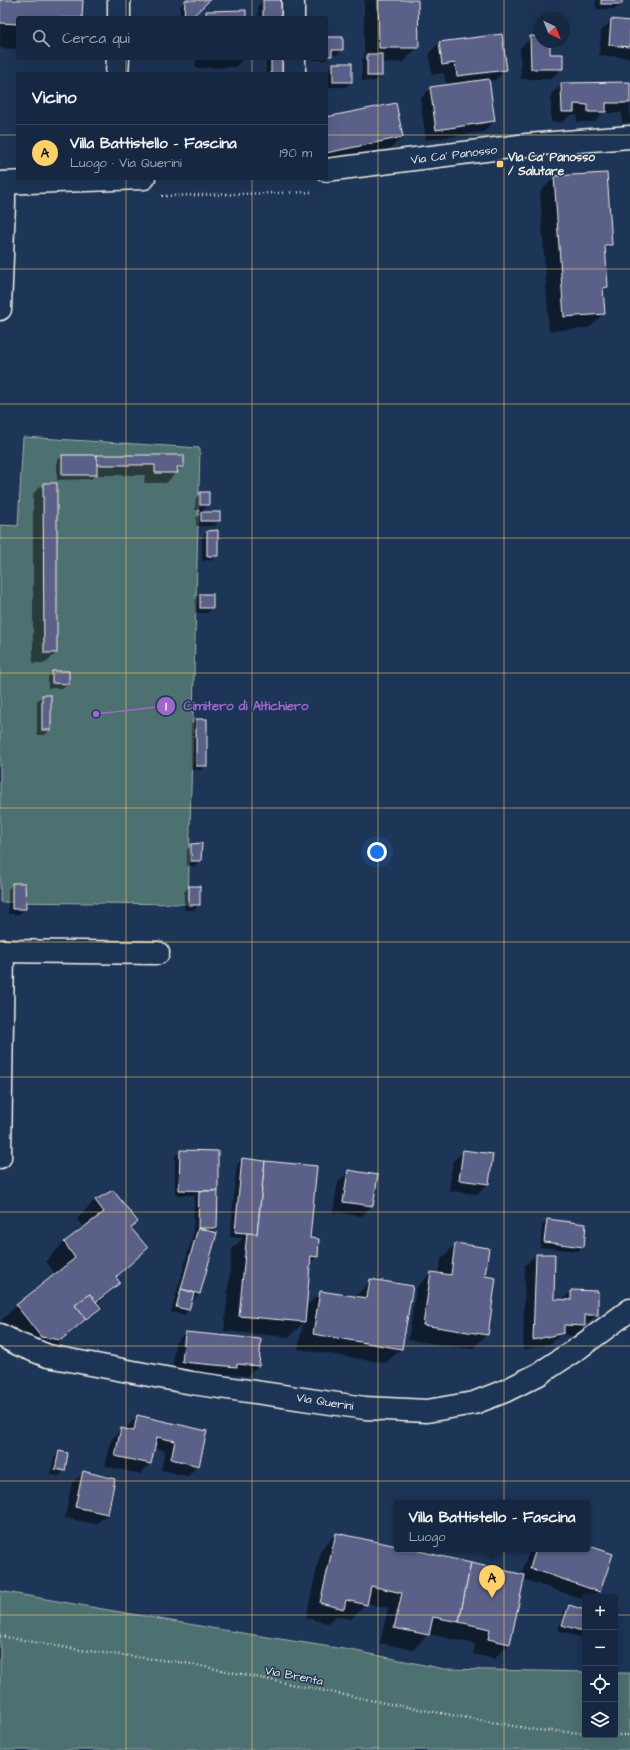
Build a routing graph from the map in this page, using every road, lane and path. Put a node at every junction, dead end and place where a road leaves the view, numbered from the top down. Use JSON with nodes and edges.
{"nodes":[{"id":1,"x":119,"y":0,"type":"edge"},
{"id":2,"x":293,"y":0,"type":"edge"},
{"id":3,"x":119,"y":16,"type":"edge"},
{"id":4,"x":293,"y":16,"type":"edge"},
{"id":5,"x":118,"y":60,"type":"edge"},
{"id":6,"x":294,"y":60,"type":"edge"},
{"id":7,"x":117,"y":72,"type":"edge"},
{"id":8,"x":294,"y":72,"type":"edge"},
{"id":9,"x":630,"y":137,"type":"edge"},
{"id":10,"x":328,"y":170,"type":"edge"},
{"id":11,"x":89,"y":180,"type":"edge"},
{"id":12,"x":2,"y":183,"type":"edge"},
{"id":13,"x":315,"y":192,"type":"dead end"},
{"id":14,"x":159,"y":196,"type":"dead end"},
{"id":15,"x":0,"y":309,"type":"edge"},
{"id":16,"x":1,"y":951,"type":"edge"},
{"id":17,"x":158,"y":953,"type":"dead end"},
{"id":18,"x":0,"y":1157,"type":"edge"},
{"id":19,"x":630,"y":1310,"type":"edge"},
{"id":20,"x":0,"y":1335,"type":"edge"},
{"id":21,"x":0,"y":1636,"type":"edge"},
{"id":22,"x":582,"y":1733,"type":"edge"},
{"id":23,"x":618,"y":1735,"type":"edge"},
{"id":24,"x":630,"y":1735,"type":"edge"}],
"edges":[{"from":1,"to":3,"type":"street"},
{"from":2,"to":4,"type":"street"},
{"from":5,"to":7,"type":"street"},
{"from":6,"to":8,"type":"street"},
{"from":9,"to":10,"type":"street","name":"Via Ca' Panosso"},
{"from":11,"to":12,"type":"street"},
{"from":12,"to":15,"type":"street"},
{"from":13,"to":14,"type":"path"},
{"from":16,"to":17,"type":"street"},
{"from":16,"to":18,"type":"street"},
{"from":19,"to":20,"type":"street","name":"Via Querini"},
{"from":21,"to":22,"type":"path","name":"Via Brenta"},
{"from":23,"to":24,"type":"path"}]}
